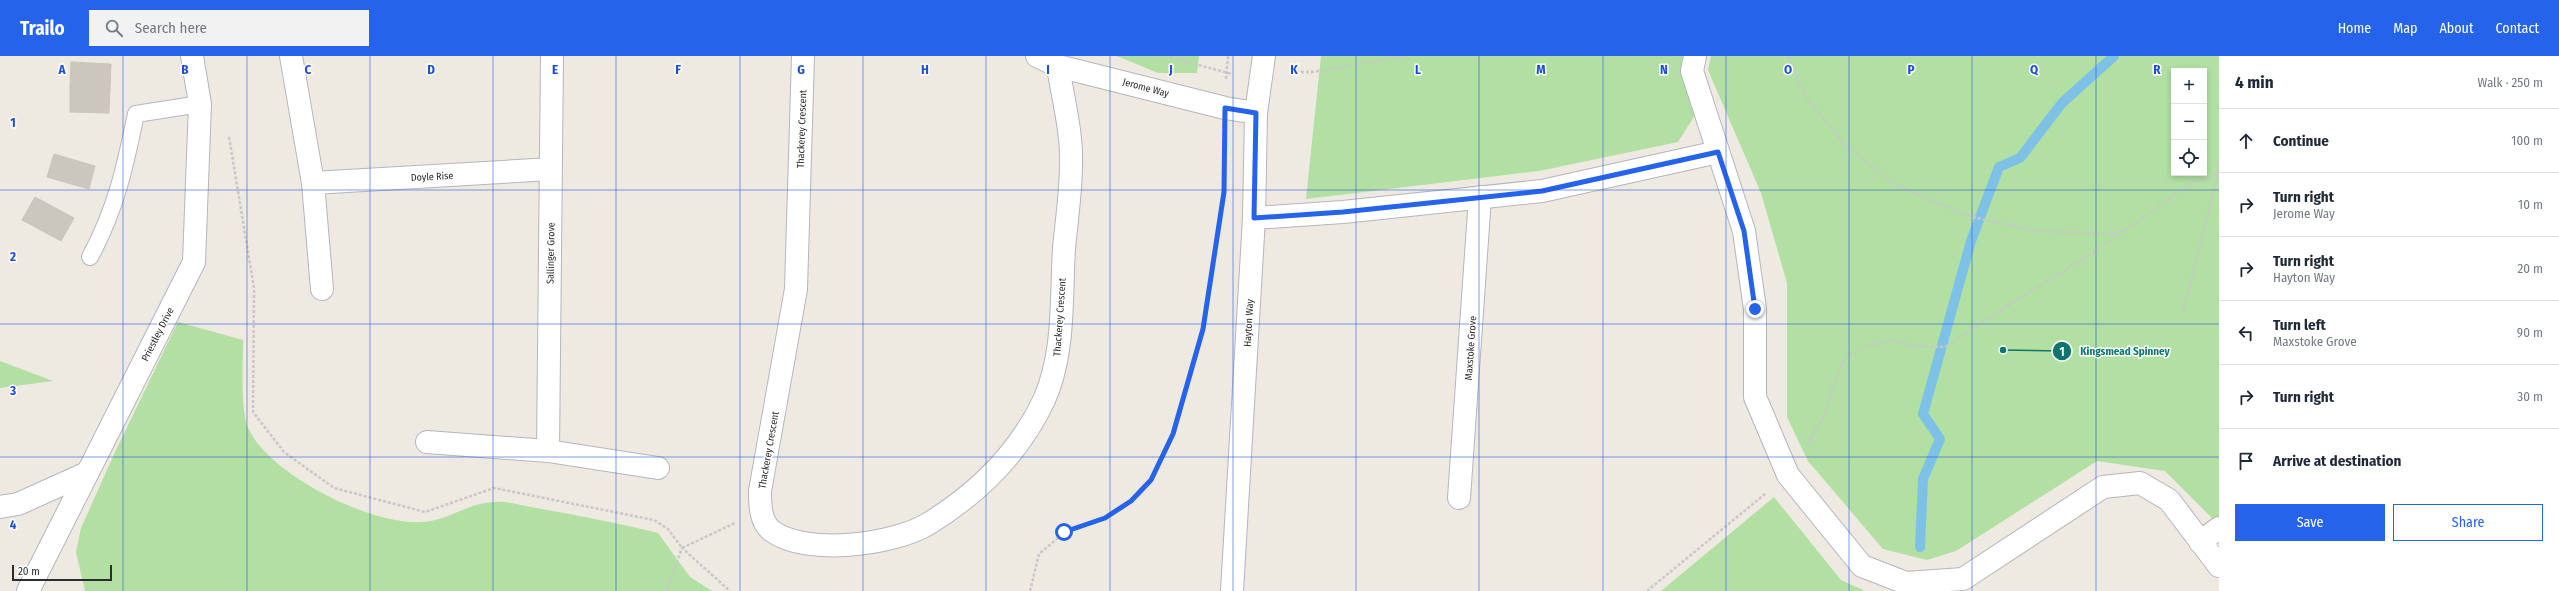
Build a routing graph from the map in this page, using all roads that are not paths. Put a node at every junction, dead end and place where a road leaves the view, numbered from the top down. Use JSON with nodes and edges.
{"nodes":[{"id":1,"x":192,"y":56,"type":"edge"},
{"id":2,"x":291,"y":56,"type":"edge"},
{"id":3,"x":552,"y":56,"type":"edge"},
{"id":4,"x":803,"y":56,"type":"edge"},
{"id":5,"x":1037,"y":56,"type":"edge"},
{"id":6,"x":1695,"y":56,"type":"edge"},
{"id":7,"x":1263,"y":64,"type":"edge"},
{"id":8,"x":1058,"y":66,"type":"junction"},
{"id":9,"x":200,"y":104,"type":"junction"},
{"id":10,"x":1256,"y":113,"type":"junction"},
{"id":11,"x":1718,"y":152,"type":"junction"},
{"id":12,"x":551,"y":169,"type":"junction"},
{"id":13,"x":313,"y":183,"type":"junction"},
{"id":14,"x":1480,"y":197,"type":"junction"},
{"id":15,"x":1254,"y":218,"type":"junction"},
{"id":16,"x":90,"y":257,"type":"dead end"},
{"id":17,"x":322,"y":288,"type":"dead end"},
{"id":18,"x":427,"y":442,"type":"dead end"},
{"id":19,"x":548,"y":451,"type":"junction"},
{"id":20,"x":658,"y":468,"type":"dead end"},
{"id":21,"x":87,"y":473,"type":"junction"},
{"id":22,"x":1459,"y":498,"type":"dead end"},
{"id":23,"x":0,"y":507,"type":"edge"},
{"id":24,"x":2219,"y":528,"type":"edge"},
{"id":25,"x":2200,"y":542,"type":"junction"},
{"id":26,"x":2219,"y":566,"type":"edge"},
{"id":27,"x":1966,"y":585,"type":"edge"},
{"id":28,"x":28,"y":591,"type":"edge"},
{"id":29,"x":1232,"y":591,"type":"edge"}],
"edges":[{"from":1,"to":9,"type":"street","name":"Priestley Drive"},
{"from":2,"to":13,"type":"street"},
{"from":3,"to":12,"type":"street","name":"Sallinger Grove"},
{"from":4,"to":8,"type":"street","name":"Thackerey Crescent"},
{"from":5,"to":8,"type":"street","name":"Jerome Way"},
{"from":6,"to":11,"type":"street"},
{"from":7,"to":10,"type":"street","name":"Hayton Way"},
{"from":8,"to":10,"type":"street","name":"Jerome Way"},
{"from":9,"to":16,"type":"lane"},
{"from":9,"to":21,"type":"street","name":"Priestley Drive"},
{"from":10,"to":15,"type":"street","name":"Hayton Way"},
{"from":11,"to":14,"type":"street"},
{"from":11,"to":27,"type":"street"},
{"from":12,"to":13,"type":"street","name":"Doyle Rise"},
{"from":12,"to":19,"type":"street","name":"Sallinger Grove"},
{"from":13,"to":17,"type":"street"},
{"from":14,"to":15,"type":"street"},
{"from":14,"to":22,"type":"street","name":"Maxstoke Grove"},
{"from":15,"to":29,"type":"street","name":"Hayton Way"},
{"from":18,"to":19,"type":"street"},
{"from":19,"to":20,"type":"street"},
{"from":21,"to":23,"type":"street"},
{"from":21,"to":28,"type":"street","name":"Priestley Drive"},
{"from":24,"to":25,"type":"street"},
{"from":25,"to":26,"type":"street"},
{"from":25,"to":27,"type":"street"}]}
